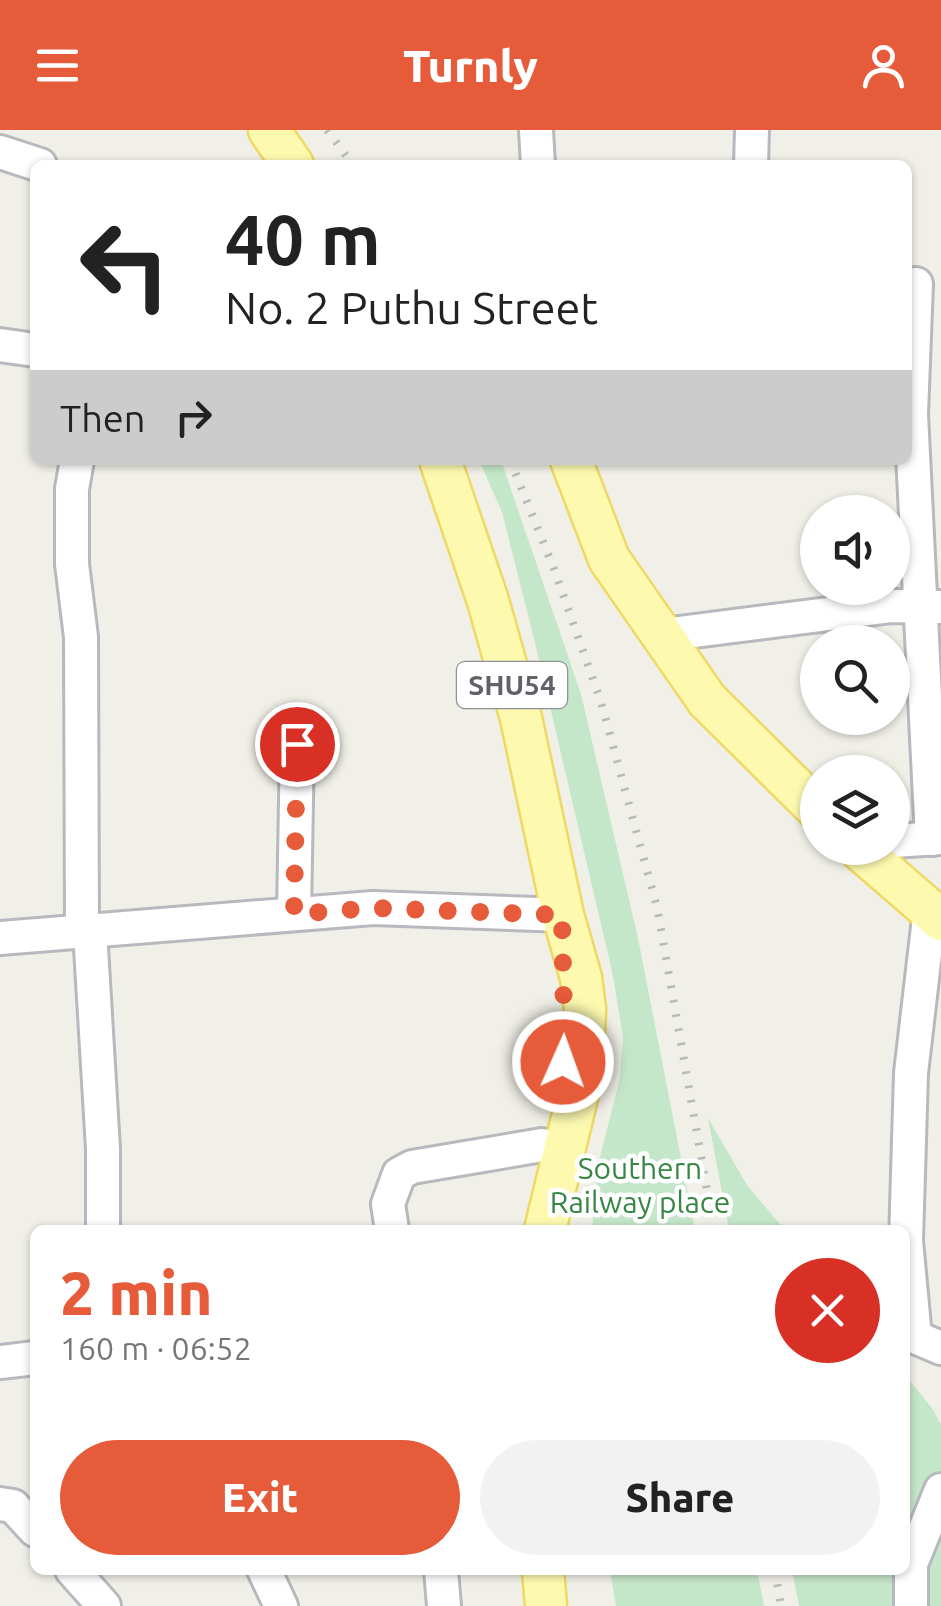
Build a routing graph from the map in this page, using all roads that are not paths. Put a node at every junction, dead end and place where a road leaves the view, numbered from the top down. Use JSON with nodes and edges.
{"nodes":[{"id":1,"x":269,"y":130,"type":"edge"},
{"id":2,"x":536,"y":130,"type":"edge"},
{"id":3,"x":752,"y":130,"type":"edge"},
{"id":4,"x":0,"y":152,"type":"edge"},
{"id":5,"x":289,"y":160,"type":"edge"},
{"id":6,"x":538,"y":160,"type":"edge"},
{"id":7,"x":751,"y":160,"type":"edge"},
{"id":8,"x":30,"y":162,"type":"edge"},
{"id":9,"x":921,"y":282,"type":"edge"},
{"id":10,"x":0,"y":345,"type":"edge"},
{"id":11,"x":30,"y":349,"type":"edge"},
{"id":12,"x":920,"y":414,"type":"edge"},
{"id":13,"x":75,"y":465,"type":"edge"},
{"id":14,"x":442,"y":465,"type":"edge"},
{"id":15,"x":573,"y":465,"type":"edge"},
{"id":16,"x":930,"y":606,"type":"edge"},
{"id":17,"x":663,"y":635,"type":"junction"},
{"id":18,"x":297,"y":744,"type":"dead end"},
{"id":19,"x":800,"y":792,"type":"edge"},
{"id":20,"x":936,"y":838,"type":"edge"},
{"id":21,"x":910,"y":840,"type":"edge"},
{"id":22,"x":878,"y":865,"type":"edge"},
{"id":23,"x":294,"y":914,"type":"junction"},
{"id":24,"x":562,"y":915,"type":"junction"},
{"id":25,"x":936,"y":915,"type":"edge"},
{"id":26,"x":86,"y":931,"type":"junction"},
{"id":27,"x":0,"y":938,"type":"edge"},
{"id":28,"x":542,"y":1144,"type":"junction"},
{"id":29,"x":104,"y":1225,"type":"edge"},
{"id":30,"x":391,"y":1225,"type":"edge"},
{"id":31,"x":519,"y":1225,"type":"edge"},
{"id":32,"x":546,"y":1225,"type":"edge"},
{"id":33,"x":906,"y":1225,"type":"edge"},
{"id":34,"x":910,"y":1289,"type":"edge"},
{"id":35,"x":941,"y":1348,"type":"edge"},
{"id":36,"x":30,"y":1359,"type":"edge"},
{"id":37,"x":0,"y":1362,"type":"edge"},
{"id":38,"x":941,"y":1490,"type":"edge"},
{"id":39,"x":76,"y":1575,"type":"edge"},
{"id":40,"x":266,"y":1575,"type":"edge"},
{"id":41,"x":441,"y":1575,"type":"edge"},
{"id":42,"x":543,"y":1575,"type":"edge"},
{"id":43,"x":569,"y":1575,"type":"edge"},
{"id":44,"x":104,"y":1606,"type":"edge"},
{"id":45,"x":281,"y":1606,"type":"edge"},
{"id":46,"x":444,"y":1606,"type":"edge"},
{"id":47,"x":546,"y":1606,"type":"edge"},
{"id":48,"x":572,"y":1606,"type":"edge"},
{"id":49,"x":911,"y":1606,"type":"edge"}],
"edges":[{"from":1,"to":5,"type":"main road"},
{"from":2,"to":6,"type":"street"},
{"from":3,"to":7,"type":"street"},
{"from":4,"to":8,"type":"street"},
{"from":9,"to":12,"type":"street"},
{"from":10,"to":11,"type":"street"},
{"from":12,"to":16,"type":"street"},
{"from":13,"to":26,"type":"street"},
{"from":14,"to":24,"type":"main road","number":"SHU54"},
{"from":15,"to":17,"type":"main road"},
{"from":16,"to":17,"type":"street"},
{"from":16,"to":20,"type":"street"},
{"from":17,"to":19,"type":"main road"},
{"from":18,"to":23,"type":"street"},
{"from":20,"to":21,"type":"street"},
{"from":22,"to":25,"type":"main road"},
{"from":23,"to":24,"type":"street"},
{"from":23,"to":26,"type":"street"},
{"from":24,"to":28,"type":"main road","number":"SHU54"},
{"from":24,"to":32,"type":"main road","number":"SHU54"},
{"from":25,"to":33,"type":"street"},
{"from":26,"to":27,"type":"street"},
{"from":26,"to":29,"type":"street"},
{"from":28,"to":30,"type":"street"},
{"from":28,"to":31,"type":"main road","number":"SHU54"},
{"from":34,"to":35,"type":"street"},
{"from":36,"to":37,"type":"street"},
{"from":38,"to":49,"type":"street"},
{"from":39,"to":44,"type":"street"},
{"from":40,"to":45,"type":"street"},
{"from":41,"to":46,"type":"street"},
{"from":42,"to":47,"type":"main road"},
{"from":43,"to":48,"type":"main road"}]}
